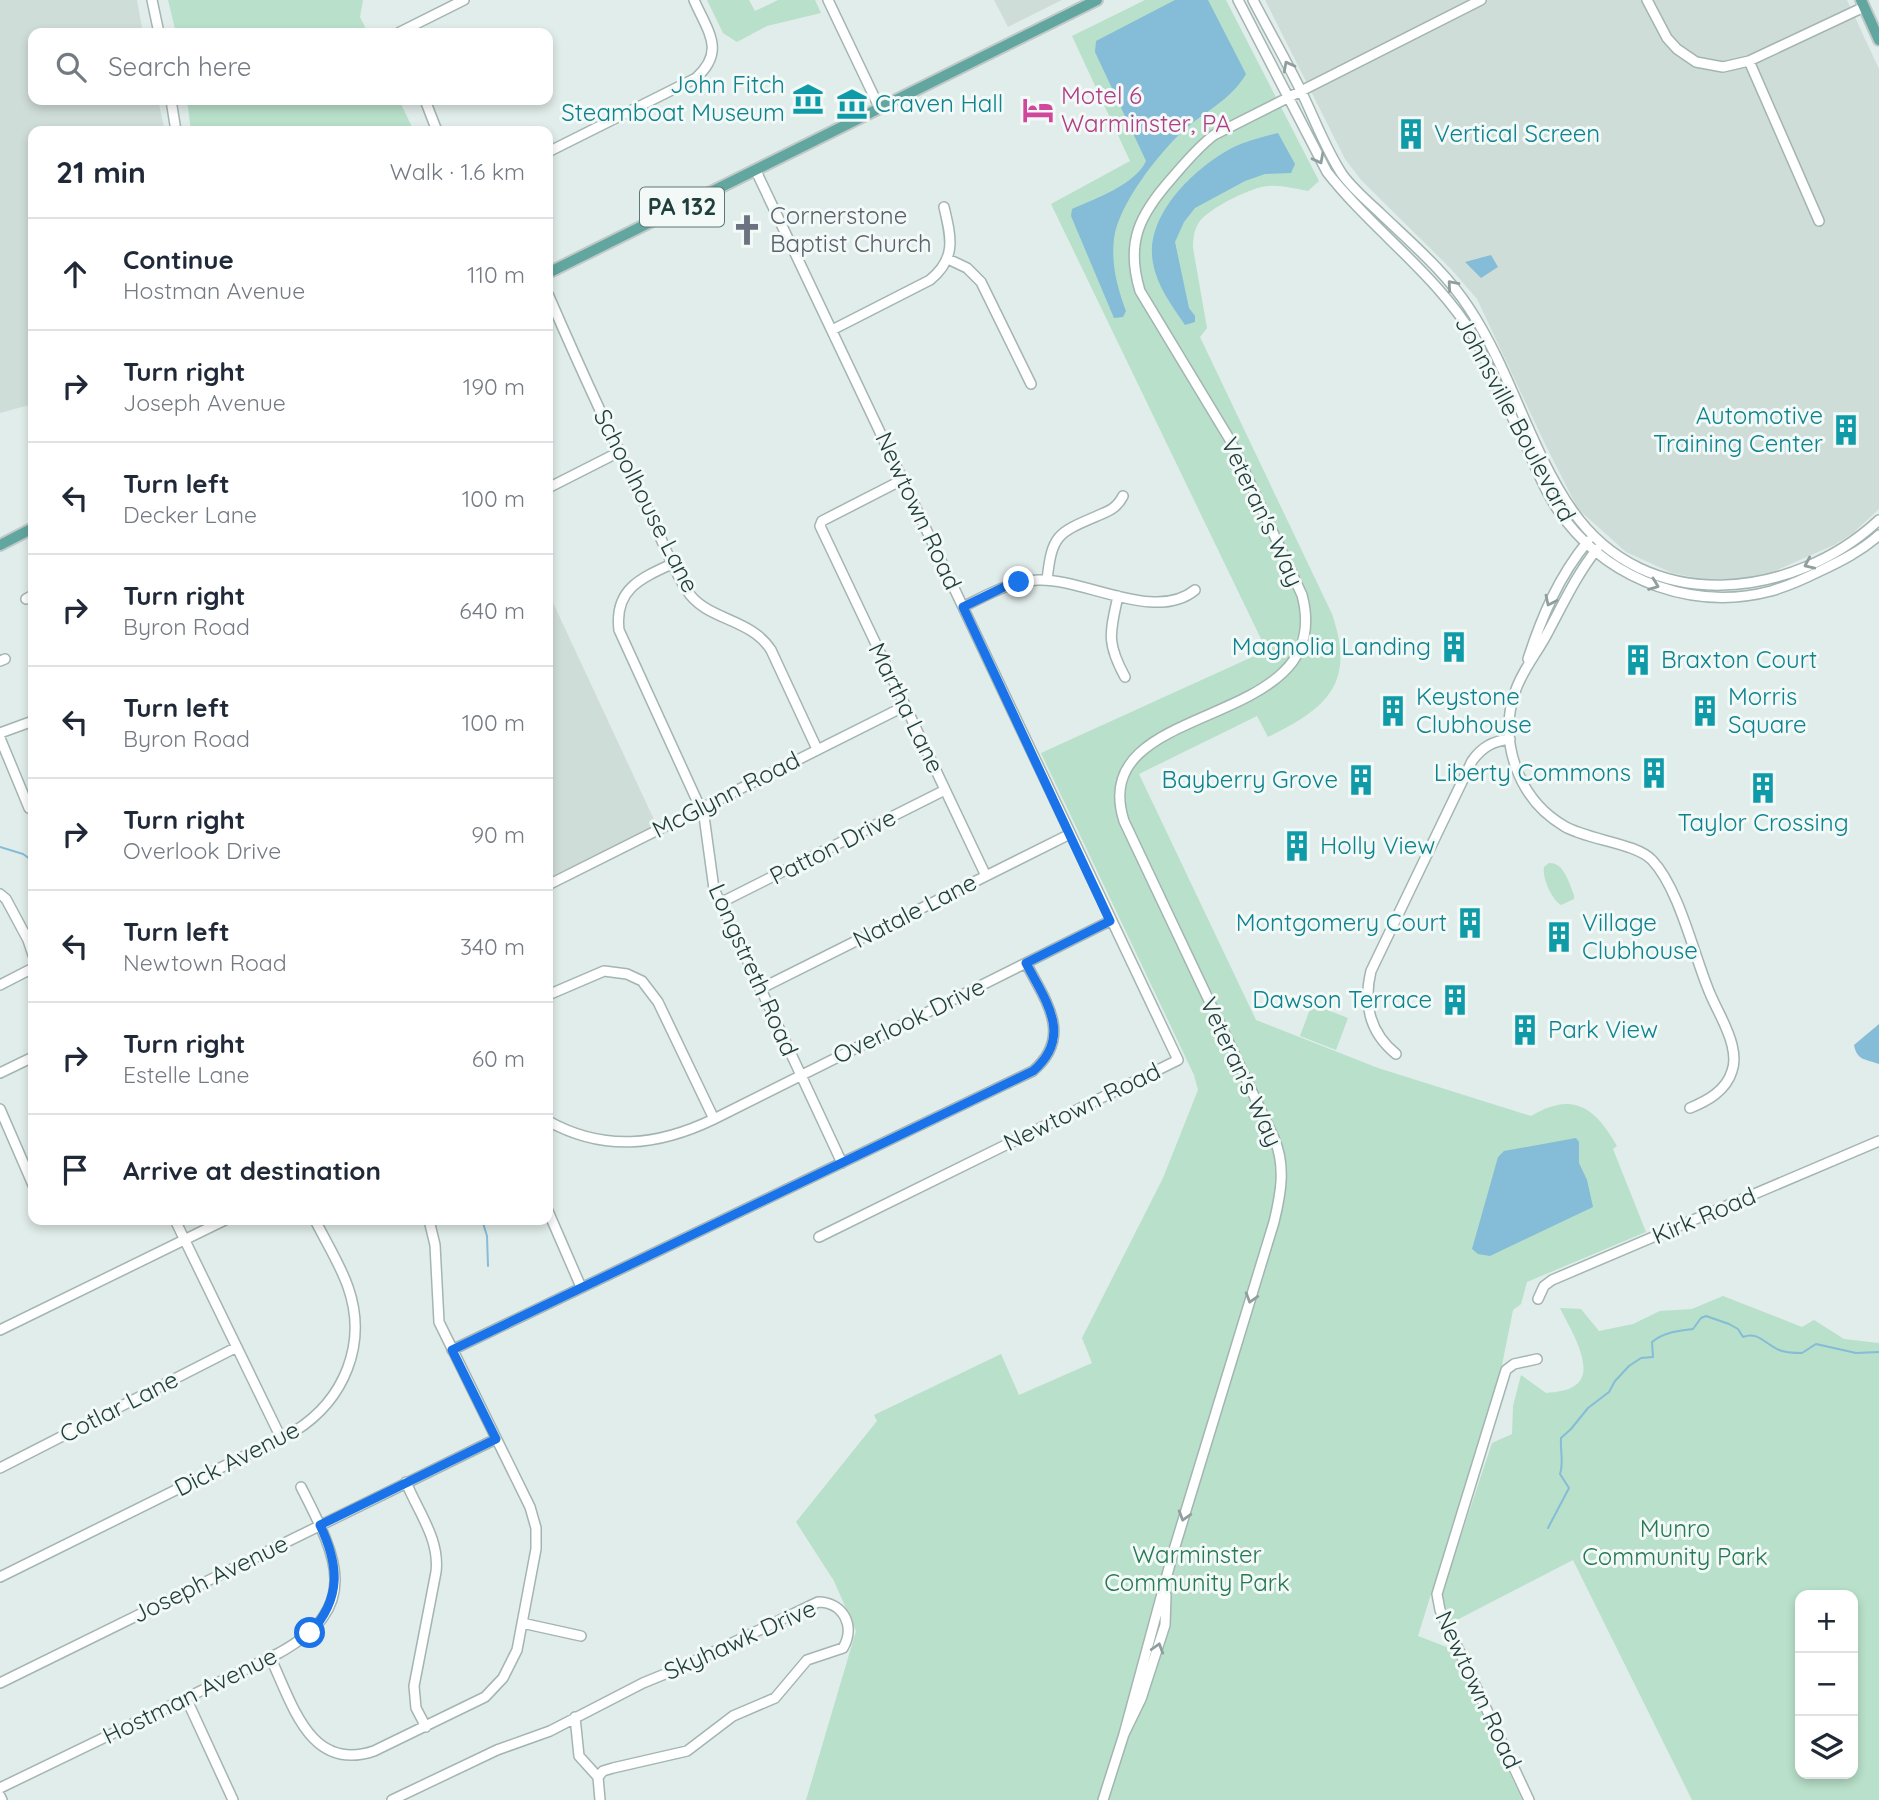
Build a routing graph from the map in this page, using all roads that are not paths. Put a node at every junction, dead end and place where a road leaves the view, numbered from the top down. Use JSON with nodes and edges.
{"nodes":[{"id":1,"x":152,"y":0,"type":"edge"},
{"id":2,"x":464,"y":0,"type":"edge"},
{"id":3,"x":694,"y":0,"type":"edge"},
{"id":4,"x":828,"y":0,"type":"edge"},
{"id":5,"x":1097,"y":0,"type":"edge"},
{"id":6,"x":1238,"y":0,"type":"edge"},
{"id":7,"x":1253,"y":0,"type":"edge"},
{"id":8,"x":1481,"y":0,"type":"edge"},
{"id":9,"x":1647,"y":0,"type":"edge"},
{"id":10,"x":1862,"y":4,"type":"edge"},
{"id":11,"x":158,"y":28,"type":"edge"},
{"id":12,"x":408,"y":28,"type":"edge"},
{"id":13,"x":1879,"y":40,"type":"edge"},
{"id":14,"x":1749,"y":61,"type":"junction"},
{"id":15,"x":1301,"y":91,"type":"junction"},
{"id":16,"x":1289,"y":98,"type":"junction"},
{"id":17,"x":172,"y":105,"type":"edge"},
{"id":18,"x":427,"y":105,"type":"edge"},
{"id":19,"x":880,"y":109,"type":"junction"},
{"id":20,"x":175,"y":126,"type":"edge"},
{"id":21,"x":435,"y":126,"type":"edge"},
{"id":22,"x":553,"y":150,"type":"edge"},
{"id":23,"x":756,"y":171,"type":"junction"},
{"id":24,"x":944,"y":207,"type":"dead end"},
{"id":25,"x":1819,"y":221,"type":"dead end"},
{"id":26,"x":948,"y":259,"type":"junction"},
{"id":27,"x":553,"y":271,"type":"edge"},
{"id":28,"x":553,"y":306,"type":"edge"},
{"id":29,"x":832,"y":330,"type":"junction"},
{"id":30,"x":1031,"y":384,"type":"dead end"},
{"id":31,"x":619,"y":452,"type":"junction"},
{"id":32,"x":902,"y":480,"type":"junction"},
{"id":33,"x":553,"y":485,"type":"edge"},
{"id":34,"x":1124,"y":496,"type":"dead end"},
{"id":35,"x":1879,"y":520,"type":"edge"},
{"id":36,"x":1868,"y":530,"type":"junction"},
{"id":37,"x":28,"y":531,"type":"edge"},
{"id":38,"x":1593,"y":535,"type":"junction"},
{"id":39,"x":1877,"y":540,"type":"edge"},
{"id":40,"x":1586,"y":543,"type":"junction"},
{"id":41,"x":1602,"y":543,"type":"junction"},
{"id":42,"x":0,"y":545,"type":"edge"},
{"id":43,"x":1595,"y":551,"type":"junction"},
{"id":44,"x":674,"y":563,"type":"junction"},
{"id":45,"x":1047,"y":580,"type":"junction"},
{"id":46,"x":1195,"y":590,"type":"dead end"},
{"id":47,"x":1118,"y":596,"type":"junction"},
{"id":48,"x":963,"y":607,"type":"junction"},
{"id":49,"x":1525,"y":671,"type":"junction"},
{"id":50,"x":1125,"y":677,"type":"dead end"},
{"id":51,"x":905,"y":706,"type":"junction"},
{"id":52,"x":28,"y":723,"type":"edge"},
{"id":53,"x":0,"y":736,"type":"edge"},
{"id":54,"x":1510,"y":739,"type":"junction"},
{"id":55,"x":817,"y":749,"type":"junction"},
{"id":56,"x":945,"y":790,"type":"junction"},
{"id":57,"x":28,"y":806,"type":"edge"},
{"id":58,"x":700,"y":809,"type":"junction"},
{"id":59,"x":1070,"y":834,"type":"junction"},
{"id":60,"x":986,"y":876,"type":"junction"},
{"id":61,"x":553,"y":882,"type":"edge"},
{"id":62,"x":0,"y":894,"type":"edge"},
{"id":63,"x":720,"y":903,"type":"junction"},
{"id":64,"x":1110,"y":921,"type":"junction"},
{"id":65,"x":28,"y":940,"type":"edge"},
{"id":66,"x":1026,"y":963,"type":"junction"},
{"id":67,"x":28,"y":971,"type":"edge"},
{"id":68,"x":0,"y":985,"type":"edge"},
{"id":69,"x":760,"y":989,"type":"junction"},
{"id":70,"x":553,"y":993,"type":"edge"},
{"id":71,"x":1396,"y":1054,"type":"dead end"},
{"id":72,"x":28,"y":1059,"type":"edge"},
{"id":73,"x":0,"y":1073,"type":"edge"},
{"id":74,"x":800,"y":1076,"type":"junction"},
{"id":75,"x":1689,"y":1108,"type":"dead end"},
{"id":76,"x":0,"y":1109,"type":"edge"},
{"id":77,"x":714,"y":1119,"type":"junction"},
{"id":78,"x":553,"y":1126,"type":"edge"},
{"id":79,"x":1879,"y":1141,"type":"edge"},
{"id":80,"x":842,"y":1163,"type":"junction"},
{"id":81,"x":28,"y":1173,"type":"edge"},
{"id":82,"x":553,"y":1223,"type":"edge"},
{"id":83,"x":177,"y":1225,"type":"edge"},
{"id":84,"x":215,"y":1225,"type":"edge"},
{"id":85,"x":317,"y":1225,"type":"edge"},
{"id":86,"x":430,"y":1225,"type":"edge"},
{"id":87,"x":819,"y":1237,"type":"dead end"},
{"id":88,"x":184,"y":1240,"type":"junction"},
{"id":89,"x":581,"y":1287,"type":"junction"},
{"id":90,"x":1538,"y":1299,"type":"dead end"},
{"id":91,"x":0,"y":1330,"type":"edge"},
{"id":92,"x":237,"y":1347,"type":"junction"},
{"id":93,"x":452,"y":1350,"type":"junction"},
{"id":94,"x":1537,"y":1359,"type":"dead end"},
{"id":95,"x":281,"y":1438,"type":"junction"},
{"id":96,"x":496,"y":1439,"type":"junction"},
{"id":97,"x":0,"y":1468,"type":"edge"},
{"id":98,"x":406,"y":1482,"type":"junction"},
{"id":99,"x":301,"y":1487,"type":"dead end"},
{"id":100,"x":320,"y":1525,"type":"junction"},
{"id":101,"x":0,"y":1577,"type":"edge"},
{"id":102,"x":522,"y":1623,"type":"junction"},
{"id":103,"x":581,"y":1636,"type":"dead end"},
{"id":104,"x":270,"y":1657,"type":"junction"},
{"id":105,"x":0,"y":1684,"type":"edge"},
{"id":106,"x":186,"y":1698,"type":"junction"},
{"id":107,"x":575,"y":1717,"type":"junction"},
{"id":108,"x":426,"y":1727,"type":"junction"},
{"id":109,"x":599,"y":1775,"type":"junction"},
{"id":110,"x":0,"y":1788,"type":"edge"},
{"id":111,"x":233,"y":1800,"type":"edge"},
{"id":112,"x":392,"y":1800,"type":"edge"},
{"id":113,"x":600,"y":1800,"type":"edge"},
{"id":114,"x":1103,"y":1800,"type":"edge"},
{"id":115,"x":1529,"y":1800,"type":"edge"}],
"edges":[{"from":1,"to":11,"type":"street"},
{"from":2,"to":12,"type":"street"},
{"from":3,"to":22,"type":"street"},
{"from":4,"to":19,"type":"street"},
{"from":5,"to":19,"type":"main road","number":"PA 132"},
{"from":6,"to":16,"type":"street","name":"Johnsville Boulevard"},
{"from":15,"to":7,"type":"street","name":"Johnsville Boulevard","one_way":true},
{"from":8,"to":15,"type":"street","name":"Veteran's Way"},
{"from":9,"to":14,"type":"street"},
{"from":10,"to":13,"type":"main road"},
{"from":10,"to":14,"type":"street"},
{"from":14,"to":25,"type":"street"},
{"from":15,"to":16,"type":"street","name":"Veteran's Way"},
{"from":38,"to":15,"type":"street","name":"Johnsville Boulevard","one_way":true},
{"from":16,"to":40,"type":"street","name":"Johnsville Boulevard","one_way":true},
{"from":16,"to":114,"type":"street","name":"Veteran's Way","one_way":true},
{"from":17,"to":20,"type":"street"},
{"from":18,"to":21,"type":"street"},
{"from":19,"to":23,"type":"main road","number":"PA 132"},
{"from":23,"to":27,"type":"main road","number":"PA 132"},
{"from":23,"to":29,"type":"street","name":"Newtown Road"},
{"from":24,"to":26,"type":"street"},
{"from":26,"to":29,"type":"street"},
{"from":26,"to":30,"type":"street"},
{"from":28,"to":31,"type":"street","name":"Schoolhouse Lane"},
{"from":29,"to":32,"type":"street","name":"Newtown Road"},
{"from":31,"to":33,"type":"street"},
{"from":31,"to":44,"type":"street","name":"Schoolhouse Lane"},
{"from":32,"to":48,"type":"street","name":"Newtown Road"},
{"from":32,"to":51,"type":"street","name":"Martha Lane"},
{"from":34,"to":45,"type":"street"},
{"from":35,"to":36,"type":"street","name":"Johnsville Boulevard"},
{"from":36,"to":39,"type":"street"},
{"from":36,"to":41,"type":"street","name":"Johnsville Boulevard","one_way":true},
{"from":37,"to":42,"type":"main road"},
{"from":38,"to":40,"type":"street"},
{"from":38,"to":41,"type":"street","name":"Johnsville Boulevard"},
{"from":43,"to":39,"type":"street","name":"Johnsville Boulevard","one_way":true},
{"from":40,"to":43,"type":"street","name":"Johnsville Boulevard"},
{"from":40,"to":49,"type":"street","one_way":true},
{"from":41,"to":43,"type":"street"},
{"from":43,"to":49,"type":"street"},
{"from":44,"to":55,"type":"street","name":"Schoolhouse Lane"},
{"from":44,"to":58,"type":"street","name":"Longstreth Road"},
{"from":45,"to":47,"type":"street"},
{"from":45,"to":48,"type":"street"},
{"from":46,"to":47,"type":"street"},
{"from":47,"to":50,"type":"street"},
{"from":48,"to":59,"type":"street","name":"Newtown Road"},
{"from":49,"to":54,"type":"street"},
{"from":51,"to":55,"type":"street","name":"McGlynn Road"},
{"from":51,"to":56,"type":"street","name":"Martha Lane"},
{"from":52,"to":53,"type":"street"},
{"from":53,"to":57,"type":"street"},
{"from":54,"to":71,"type":"street"},
{"from":54,"to":75,"type":"street"},
{"from":55,"to":58,"type":"street","name":"McGlynn Road"},
{"from":56,"to":60,"type":"street","name":"Martha Lane"},
{"from":56,"to":63,"type":"street","name":"Patton Drive"},
{"from":58,"to":61,"type":"street","name":"McGlynn Road"},
{"from":58,"to":63,"type":"street","name":"Longstreth Road"},
{"from":59,"to":60,"type":"street","name":"Natale Lane"},
{"from":59,"to":64,"type":"street","name":"Newtown Road"},
{"from":60,"to":69,"type":"street","name":"Natale Lane"},
{"from":62,"to":65,"type":"street"},
{"from":63,"to":69,"type":"street","name":"Longstreth Road"},
{"from":64,"to":66,"type":"street","name":"Overlook Drive"},
{"from":64,"to":87,"type":"street","name":"Newtown Road"},
{"from":66,"to":74,"type":"street","name":"Overlook Drive"},
{"from":66,"to":80,"type":"street"},
{"from":67,"to":68,"type":"street"},
{"from":69,"to":74,"type":"street","name":"Longstreth Road"},
{"from":70,"to":77,"type":"street"},
{"from":72,"to":73,"type":"street"},
{"from":74,"to":77,"type":"street","name":"Overlook Drive"},
{"from":74,"to":80,"type":"street","name":"Longstreth Road"},
{"from":76,"to":81,"type":"street"},
{"from":77,"to":78,"type":"street","name":"Overlook Drive"},
{"from":79,"to":90,"type":"street","name":"Kirk Road"},
{"from":80,"to":89,"type":"street"},
{"from":82,"to":89,"type":"street"},
{"from":83,"to":88,"type":"street"},
{"from":84,"to":88,"type":"street"},
{"from":85,"to":95,"type":"street","name":"Dick Avenue"},
{"from":86,"to":93,"type":"street"},
{"from":88,"to":91,"type":"street"},
{"from":88,"to":92,"type":"street"},
{"from":89,"to":93,"type":"street"},
{"from":92,"to":95,"type":"street"},
{"from":92,"to":97,"type":"street","name":"Cotlar Lane"},
{"from":93,"to":96,"type":"street"},
{"from":94,"to":115,"type":"street","name":"Newtown Road"},
{"from":95,"to":101,"type":"street","name":"Dick Avenue"},
{"from":96,"to":98,"type":"street","name":"Joseph Avenue"},
{"from":96,"to":102,"type":"street"},
{"from":98,"to":100,"type":"street","name":"Joseph Avenue"},
{"from":98,"to":108,"type":"street"},
{"from":99,"to":100,"type":"street","name":"Hostman Avenue"},
{"from":100,"to":104,"type":"street","name":"Hostman Avenue"},
{"from":100,"to":105,"type":"street","name":"Joseph Avenue"},
{"from":102,"to":103,"type":"street"},
{"from":102,"to":108,"type":"street"},
{"from":104,"to":106,"type":"street","name":"Hostman Avenue"},
{"from":104,"to":108,"type":"street"},
{"from":106,"to":110,"type":"street","name":"Hostman Avenue"},
{"from":106,"to":111,"type":"street"},
{"from":107,"to":109,"type":"street"},
{"from":107,"to":109,"type":"street","name":"Skyhawk Drive"},
{"from":107,"to":112,"type":"street","name":"Skyhawk Drive"},
{"from":109,"to":113,"type":"street"}]}
